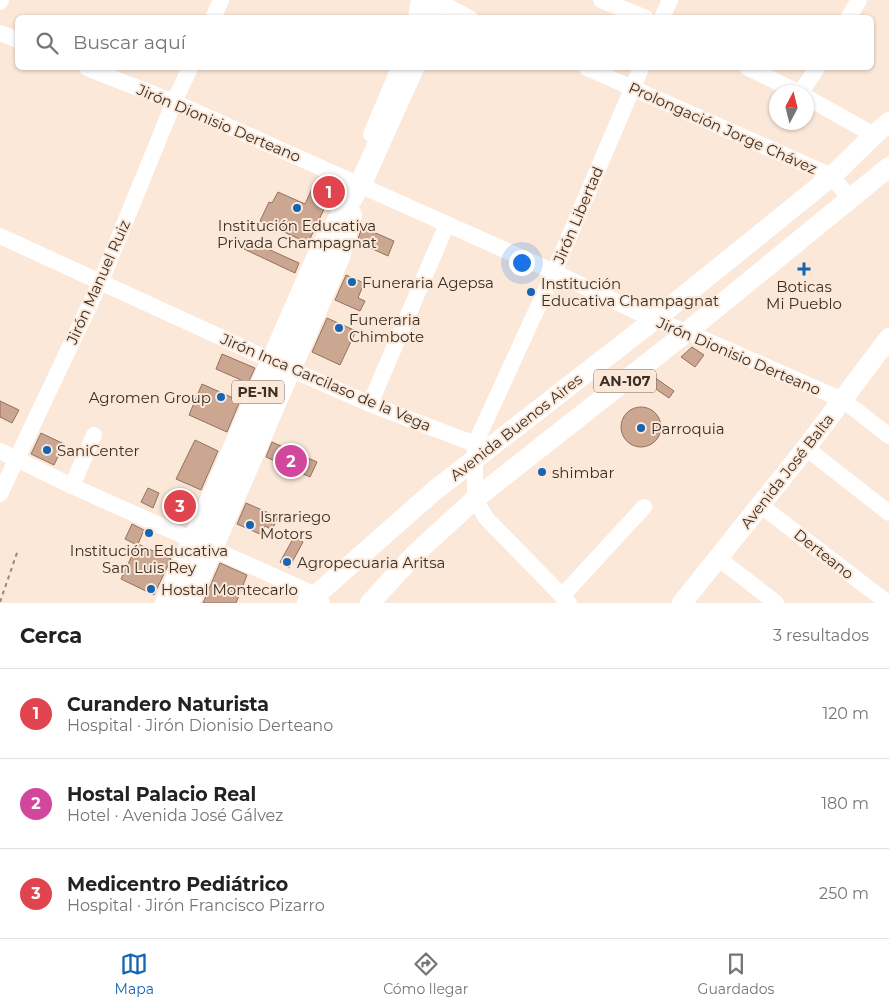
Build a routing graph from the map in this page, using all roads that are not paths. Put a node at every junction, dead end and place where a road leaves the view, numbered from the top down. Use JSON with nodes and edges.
{"nodes":[{"id":1,"x":221,"y":0,"type":"edge"},
{"id":2,"x":419,"y":0,"type":"edge"},
{"id":3,"x":435,"y":0,"type":"edge"},
{"id":4,"x":600,"y":0,"type":"edge"},
{"id":5,"x":670,"y":0,"type":"edge"},
{"id":6,"x":859,"y":0,"type":"edge"},
{"id":7,"x":214,"y":15,"type":"edge"},
{"id":8,"x":416,"y":15,"type":"edge"},
{"id":9,"x":433,"y":15,"type":"edge"},
{"id":10,"x":464,"y":15,"type":"edge"},
{"id":11,"x":638,"y":15,"type":"edge"},
{"id":12,"x":663,"y":15,"type":"edge"},
{"id":13,"x":850,"y":15,"type":"edge"},
{"id":14,"x":0,"y":33,"type":"edge"},
{"id":15,"x":15,"y":39,"type":"edge"},
{"id":16,"x":92,"y":70,"type":"edge"},
{"id":17,"x":189,"y":70,"type":"edge"},
{"id":18,"x":398,"y":70,"type":"edge"},
{"id":19,"x":412,"y":70,"type":"edge"},
{"id":20,"x":592,"y":70,"type":"edge"},
{"id":21,"x":640,"y":70,"type":"edge"},
{"id":22,"x":752,"y":70,"type":"edge"},
{"id":23,"x":816,"y":70,"type":"edge"},
{"id":24,"x":784,"y":85,"type":"edge"},
{"id":25,"x":804,"y":85,"type":"edge"},
{"id":26,"x":632,"y":87,"type":"junction"},
{"id":27,"x":814,"y":101,"type":"edge"},
{"id":28,"x":174,"y":102,"type":"junction"},
{"id":29,"x":889,"y":122,"type":"edge"},
{"id":30,"x":874,"y":135,"type":"junction"},
{"id":31,"x":889,"y":167,"type":"edge"},
{"id":32,"x":832,"y":176,"type":"junction"},
{"id":33,"x":361,"y":183,"type":"junction"},
{"id":34,"x":850,"y":199,"type":"junction"},
{"id":35,"x":448,"y":224,"type":"junction"},
{"id":36,"x":0,"y":236,"type":"edge"},
{"id":37,"x":554,"y":272,"type":"junction"},
{"id":38,"x":101,"y":281,"type":"junction"},
{"id":39,"x":654,"y":320,"type":"junction"},
{"id":40,"x":687,"y":332,"type":"junction"},
{"id":41,"x":886,"y":347,"type":"edge"},
{"id":42,"x":281,"y":365,"type":"junction"},
{"id":43,"x":843,"y":400,"type":"junction"},
{"id":44,"x":370,"y":404,"type":"junction"},
{"id":45,"x":94,"y":435,"type":"dead end"},
{"id":46,"x":889,"y":436,"type":"edge"},
{"id":47,"x":806,"y":448,"type":"junction"},
{"id":48,"x":0,"y":451,"type":"edge"},
{"id":49,"x":475,"y":451,"type":"junction"},
{"id":50,"x":17,"y":458,"type":"junction"},
{"id":51,"x":72,"y":486,"type":"junction"},
{"id":52,"x":0,"y":494,"type":"edge"},
{"id":53,"x":475,"y":499,"type":"junction"},
{"id":54,"x":760,"y":505,"type":"junction"},
{"id":55,"x":644,"y":507,"type":"dead end"},
{"id":56,"x":889,"y":513,"type":"edge"},
{"id":57,"x":203,"y":544,"type":"junction"},
{"id":58,"x":718,"y":558,"type":"junction"},
{"id":59,"x":566,"y":600,"type":"edge"},
{"id":60,"x":315,"y":601,"type":"edge"},
{"id":61,"x":166,"y":603,"type":"edge"},
{"id":62,"x":188,"y":603,"type":"edge"},
{"id":63,"x":370,"y":603,"type":"edge"},
{"id":64,"x":682,"y":603,"type":"edge"},
{"id":65,"x":776,"y":603,"type":"edge"},
{"id":66,"x":888,"y":603,"type":"edge"}],
"edges":[{"from":1,"to":7,"type":"street"},
{"from":2,"to":8,"type":"street"},
{"from":3,"to":9,"type":"highway"},
{"from":3,"to":10,"type":"street"},
{"from":4,"to":11,"type":"street"},
{"from":5,"to":12,"type":"street"},
{"from":6,"to":13,"type":"street"},
{"from":14,"to":15,"type":"street"},
{"from":16,"to":28,"type":"street","name":"Jirón Dionisio Derteano"},
{"from":17,"to":28,"type":"street","name":"Jirón Manuel Ruiz"},
{"from":18,"to":33,"type":"street"},
{"from":19,"to":33,"type":"highway","number":"PE-1N"},
{"from":20,"to":26,"type":"street","name":"Prolongación Jorge Chávez"},
{"from":21,"to":26,"type":"street","name":"Jirón Libertad"},
{"from":22,"to":24,"type":"street"},
{"from":23,"to":25,"type":"street"},
{"from":26,"to":32,"type":"street","name":"Prolongación Jorge Chávez"},
{"from":26,"to":37,"type":"street","name":"Jirón Libertad"},
{"from":27,"to":30,"type":"street"},
{"from":28,"to":33,"type":"street","name":"Jirón Dionisio Derteano"},
{"from":28,"to":38,"type":"street","name":"Jirón Manuel Ruiz"},
{"from":29,"to":30,"type":"main road","name":"Avenida Buenos Aires","number":"AN-107"},
{"from":30,"to":32,"type":"main road","name":"Avenida Buenos Aires","number":"AN-107"},
{"from":31,"to":34,"type":"main road","name":"Avenida Buenos Aires","number":"AN-107"},
{"from":32,"to":34,"type":"street","name":"Prolongación Jorge Chávez"},
{"from":32,"to":39,"type":"main road","name":"Avenida Buenos Aires","number":"AN-107"},
{"from":33,"to":35,"type":"street","name":"Jirón Dionisio Derteano"},
{"from":33,"to":42,"type":"highway","number":"PE-1N"},
{"from":34,"to":40,"type":"main road","name":"Avenida Buenos Aires","number":"AN-107"},
{"from":35,"to":37,"type":"street","name":"Jirón Dionisio Derteano"},
{"from":35,"to":44,"type":"street"},
{"from":36,"to":38,"type":"street","name":"Jirón Inca Garcilaso de la Vega"},
{"from":37,"to":39,"type":"street","name":"Jirón Dionisio Derteano"},
{"from":37,"to":49,"type":"street","name":"Jirón Libertad"},
{"from":38,"to":42,"type":"street","name":"Jirón Inca Garcilaso de la Vega"},
{"from":38,"to":50,"type":"street","name":"Jirón Manuel Ruiz"},
{"from":39,"to":40,"type":"street","name":"Jirón Dionisio Derteano"},
{"from":39,"to":49,"type":"main road","name":"Avenida Buenos Aires","number":"AN-107"},
{"from":40,"to":43,"type":"street","name":"Jirón Dionisio Derteano"},
{"from":40,"to":53,"type":"main road","name":"Avenida Buenos Aires","number":"AN-107"},
{"from":41,"to":43,"type":"main road","name":"Avenida José Balta"},
{"from":42,"to":44,"type":"street","name":"Jirón Inca Garcilaso de la Vega"},
{"from":42,"to":57,"type":"highway","number":"PE-1N"},
{"from":43,"to":46,"type":"street","name":"Jirón Dionisio Derteano"},
{"from":43,"to":47,"type":"main road","name":"Avenida José Balta"},
{"from":44,"to":49,"type":"street","name":"Jirón Inca Garcilaso de la Vega"},
{"from":45,"to":51,"type":"street"},
{"from":47,"to":54,"type":"main road","name":"Avenida José Balta"},
{"from":47,"to":56,"type":"street"},
{"from":48,"to":50,"type":"street"},
{"from":49,"to":53,"type":"street"},
{"from":49,"to":60,"type":"main road","name":"Avenida Buenos Aires","number":"AN-107"},
{"from":50,"to":51,"type":"street"},
{"from":50,"to":52,"type":"street","name":"Jirón Manuel Ruiz"},
{"from":51,"to":57,"type":"street"},
{"from":53,"to":59,"type":"street"},
{"from":53,"to":63,"type":"main road","name":"Avenida Buenos Aires","number":"AN-107"},
{"from":54,"to":58,"type":"main road","name":"Avenida José Balta"},
{"from":54,"to":66,"type":"street","name":"Derteano"},
{"from":55,"to":59,"type":"street"},
{"from":57,"to":60,"type":"street"},
{"from":57,"to":61,"type":"highway","number":"PE-1N"},
{"from":57,"to":62,"type":"highway","number":"PE-1N"},
{"from":58,"to":64,"type":"main road","name":"Avenida José Balta"},
{"from":58,"to":65,"type":"street"}]}
